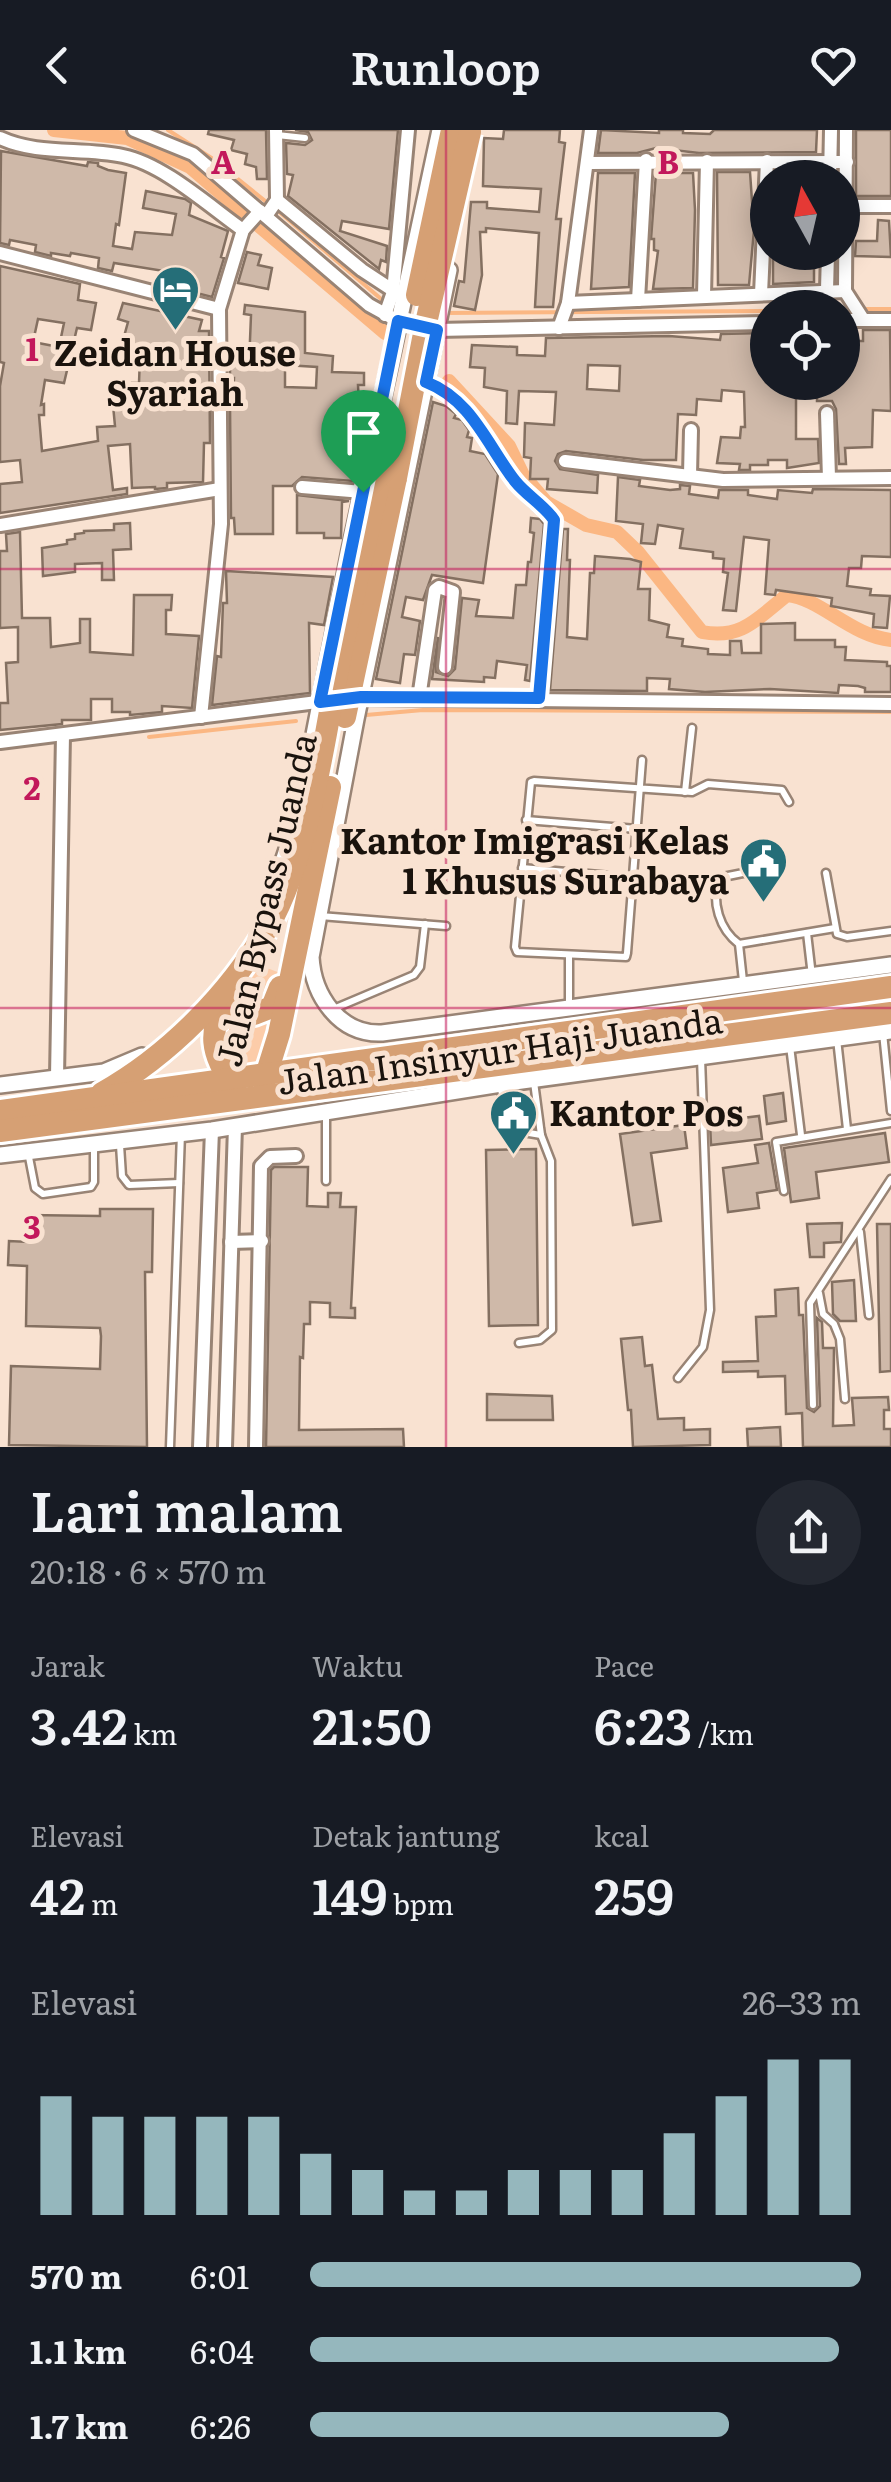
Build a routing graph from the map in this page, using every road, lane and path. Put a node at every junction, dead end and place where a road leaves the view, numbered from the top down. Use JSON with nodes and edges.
{"nodes":[{"id":1,"x":134,"y":130,"type":"edge"},
{"id":2,"x":408,"y":130,"type":"edge"},
{"id":3,"x":440,"y":130,"type":"edge"},
{"id":4,"x":468,"y":130,"type":"edge"},
{"id":5,"x":592,"y":130,"type":"edge"},
{"id":6,"x":830,"y":130,"type":"edge"},
{"id":7,"x":846,"y":130,"type":"edge"},
{"id":8,"x":276,"y":132,"type":"edge"},
{"id":9,"x":160,"y":134,"type":"edge"},
{"id":10,"x":0,"y":138,"type":"edge"},
{"id":11,"x":305,"y":138,"type":"dead end"},
{"id":12,"x":646,"y":160,"type":"junction"},
{"id":13,"x":707,"y":160,"type":"junction"},
{"id":14,"x":831,"y":160,"type":"edge"},
{"id":15,"x":847,"y":160,"type":"edge"},
{"id":16,"x":750,"y":161,"type":"edge"},
{"id":17,"x":586,"y":163,"type":"junction"},
{"id":18,"x":860,"y":206,"type":"edge"},
{"id":19,"x":891,"y":206,"type":"edge"},
{"id":20,"x":262,"y":214,"type":"junction"},
{"id":21,"x":0,"y":253,"type":"edge"},
{"id":22,"x":828,"y":270,"type":"edge"},
{"id":23,"x":827,"y":290,"type":"edge"},
{"id":24,"x":750,"y":294,"type":"edge"},
{"id":25,"x":704,"y":296,"type":"junction"},
{"id":26,"x":638,"y":300,"type":"junction"},
{"id":27,"x":396,"y":305,"type":"junction"},
{"id":28,"x":219,"y":308,"type":"junction"},
{"id":29,"x":563,"y":315,"type":"junction"},
{"id":30,"x":861,"y":315,"type":"edge"},
{"id":31,"x":439,"y":319,"type":"junction"},
{"id":32,"x":891,"y":320,"type":"edge"},
{"id":33,"x":750,"y":322,"type":"edge"},
{"id":34,"x":426,"y":382,"type":"junction"},
{"id":35,"x":828,"y":413,"type":"dead end"},
{"id":36,"x":691,"y":430,"type":"dead end"},
{"id":37,"x":565,"y":461,"type":"dead end"},
{"id":38,"x":690,"y":475,"type":"junction"},
{"id":39,"x":388,"y":477,"type":"junction"},
{"id":40,"x":829,"y":478,"type":"junction"},
{"id":41,"x":891,"y":478,"type":"edge"},
{"id":42,"x":302,"y":487,"type":"dead end"},
{"id":43,"x":220,"y":489,"type":"junction"},
{"id":44,"x":363,"y":492,"type":"junction"},
{"id":45,"x":0,"y":525,"type":"edge"},
{"id":46,"x":341,"y":629,"type":"junction"},
{"id":47,"x":444,"y":667,"type":"dead end"},
{"id":48,"x":418,"y":698,"type":"junction"},
{"id":49,"x":539,"y":698,"type":"junction"},
{"id":50,"x":891,"y":704,"type":"edge"},
{"id":51,"x":339,"y":708,"type":"junction"},
{"id":52,"x":202,"y":717,"type":"junction"},
{"id":53,"x":692,"y":728,"type":"dead end"},
{"id":54,"x":63,"y":735,"type":"junction"},
{"id":55,"x":0,"y":742,"type":"edge"},
{"id":56,"x":642,"y":760,"type":"dead end"},
{"id":57,"x":640,"y":789,"type":"junction"},
{"id":58,"x":685,"y":792,"type":"junction"},
{"id":59,"x":789,"y":802,"type":"dead end"},
{"id":60,"x":526,"y":820,"type":"junction"},
{"id":61,"x":637,"y":830,"type":"junction"},
{"id":62,"x":774,"y":867,"type":"dead end"},
{"id":63,"x":522,"y":868,"type":"junction"},
{"id":64,"x":826,"y":873,"type":"dead end"},
{"id":65,"x":633,"y":878,"type":"junction"},
{"id":66,"x":319,"y":916,"type":"junction"},
{"id":67,"x":425,"y":924,"type":"junction"},
{"id":68,"x":446,"y":926,"type":"dead end"},
{"id":69,"x":835,"y":928,"type":"junction"},
{"id":70,"x":891,"y":931,"type":"edge"},
{"id":71,"x":807,"y":933,"type":"junction"},
{"id":72,"x":739,"y":944,"type":"junction"},
{"id":73,"x":295,"y":947,"type":"junction"},
{"id":74,"x":569,"y":956,"type":"junction"},
{"id":75,"x":891,"y":965,"type":"edge"},
{"id":76,"x":812,"y":976,"type":"junction"},
{"id":77,"x":744,"y":986,"type":"junction"},
{"id":78,"x":891,"y":987,"type":"edge"},
{"id":79,"x":228,"y":988,"type":"junction"},
{"id":80,"x":330,"y":1010,"type":"junction"},
{"id":81,"x":571,"y":1019,"type":"junction"},
{"id":82,"x":888,"y":1025,"type":"edge"},
{"id":83,"x":837,"y":1038,"type":"junction"},
{"id":84,"x":790,"y":1045,"type":"junction"},
{"id":85,"x":701,"y":1057,"type":"junction"},
{"id":86,"x":532,"y":1070,"type":"junction"},
{"id":87,"x":268,"y":1072,"type":"junction"},
{"id":88,"x":57,"y":1077,"type":"junction"},
{"id":89,"x":228,"y":1078,"type":"junction"},
{"id":90,"x":0,"y":1084,"type":"edge"},
{"id":91,"x":501,"y":1084,"type":"junction"},
{"id":92,"x":345,"y":1085,"type":"junction"},
{"id":93,"x":248,"y":1098,"type":"junction"},
{"id":94,"x":90,"y":1100,"type":"junction"},
{"id":95,"x":0,"y":1111,"type":"edge"},
{"id":96,"x":336,"y":1111,"type":"junction"},
{"id":97,"x":891,"y":1111,"type":"edge"},
{"id":98,"x":891,"y":1123,"type":"edge"},
{"id":99,"x":234,"y":1126,"type":"junction"},
{"id":100,"x":847,"y":1129,"type":"junction"},
{"id":101,"x":212,"y":1130,"type":"junction"},
{"id":102,"x":0,"y":1131,"type":"edge"},
{"id":103,"x":181,"y":1132,"type":"junction"},
{"id":104,"x":541,"y":1135,"type":"junction"},
{"id":105,"x":801,"y":1136,"type":"junction"},
{"id":106,"x":119,"y":1138,"type":"junction"},
{"id":107,"x":94,"y":1142,"type":"junction"},
{"id":108,"x":28,"y":1151,"type":"junction"},
{"id":109,"x":0,"y":1155,"type":"edge"},
{"id":110,"x":296,"y":1156,"type":"dead end"},
{"id":111,"x":891,"y":1179,"type":"edge"},
{"id":112,"x":326,"y":1182,"type":"dead end"},
{"id":113,"x":179,"y":1183,"type":"junction"},
{"id":114,"x":784,"y":1191,"type":"dead end"},
{"id":115,"x":860,"y":1230,"type":"junction"},
{"id":116,"x":262,"y":1241,"type":"junction"},
{"id":117,"x":231,"y":1242,"type":"junction"},
{"id":118,"x":819,"y":1292,"type":"junction"},
{"id":119,"x":869,"y":1316,"type":"dead end"},
{"id":120,"x":519,"y":1342,"type":"dead end"},
{"id":121,"x":678,"y":1378,"type":"dead end"},
{"id":122,"x":845,"y":1398,"type":"dead end"},
{"id":123,"x":813,"y":1405,"type":"dead end"},
{"id":124,"x":170,"y":1447,"type":"edge"},
{"id":125,"x":200,"y":1447,"type":"edge"},
{"id":126,"x":226,"y":1447,"type":"edge"},
{"id":127,"x":256,"y":1447,"type":"edge"}],
"edges":[{"from":1,"to":9,"type":"street"},
{"from":2,"to":27,"type":"street"},
{"from":3,"to":27,"type":"street"},
{"from":4,"to":31,"type":"street"},
{"from":4,"to":39,"type":"highway","name":"Jalan Bypass Juanda","bridge":true},
{"from":5,"to":17,"type":"street"},
{"from":6,"to":14,"type":"street"},
{"from":7,"to":15,"type":"street"},
{"from":8,"to":11,"type":"lane"},
{"from":8,"to":20,"type":"street"},
{"from":9,"to":20,"type":"street"},
{"from":10,"to":20,"type":"street"},
{"from":12,"to":13,"type":"street"},
{"from":12,"to":17,"type":"street"},
{"from":12,"to":26,"type":"street"},
{"from":13,"to":16,"type":"street"},
{"from":13,"to":25,"type":"street"},
{"from":17,"to":29,"type":"street"},
{"from":18,"to":19,"type":"street"},
{"from":20,"to":27,"type":"street"},
{"from":20,"to":27,"type":"street"},
{"from":20,"to":28,"type":"street"},
{"from":21,"to":28,"type":"street"},
{"from":22,"to":23,"type":"street"},
{"from":24,"to":25,"type":"street"},
{"from":25,"to":26,"type":"street"},
{"from":26,"to":29,"type":"street"},
{"from":27,"to":31,"type":"street"},
{"from":27,"to":44,"type":"street"},
{"from":28,"to":43,"type":"street"},
{"from":29,"to":31,"type":"street"},
{"from":29,"to":33,"type":"street"},
{"from":30,"to":32,"type":"street"},
{"from":31,"to":34,"type":"street"},
{"from":34,"to":49,"type":"street"},
{"from":34,"to":51,"type":"street"},
{"from":35,"to":40,"type":"street"},
{"from":36,"to":38,"type":"street"},
{"from":37,"to":38,"type":"street"},
{"from":38,"to":40,"type":"street"},
{"from":39,"to":46,"type":"highway","name":"Jalan Bypass Juanda"},
{"from":39,"to":51,"type":"highway","name":"Jalan Bypass Juanda"},
{"from":40,"to":41,"type":"street"},
{"from":42,"to":44,"type":"street"},
{"from":43,"to":45,"type":"street"},
{"from":43,"to":52,"type":"street"},
{"from":44,"to":46,"type":"street"},
{"from":46,"to":51,"type":"highway","name":"Jalan Bypass Juanda"},
{"from":47,"to":48,"type":"street"},
{"from":48,"to":49,"type":"street"},
{"from":48,"to":51,"type":"street"},
{"from":49,"to":50,"type":"street"},
{"from":51,"to":52,"type":"street"},
{"from":51,"to":66,"type":"street"},
{"from":51,"to":73,"type":"highway","name":"Jalan Bypass Juanda"},
{"from":51,"to":79,"type":"highway","name":"Jalan Bypass Juanda"},
{"from":51,"to":88,"type":"street"},
{"from":52,"to":54,"type":"street"},
{"from":53,"to":58,"type":"lane"},
{"from":54,"to":55,"type":"street"},
{"from":54,"to":88,"type":"street"},
{"from":56,"to":57,"type":"lane"},
{"from":57,"to":58,"type":"lane"},
{"from":57,"to":60,"type":"lane"},
{"from":57,"to":61,"type":"lane"},
{"from":58,"to":59,"type":"lane"},
{"from":60,"to":61,"type":"lane"},
{"from":60,"to":63,"type":"lane"},
{"from":61,"to":65,"type":"lane"},
{"from":62,"to":72,"type":"lane"},
{"from":63,"to":65,"type":"lane"},
{"from":63,"to":74,"type":"lane"},
{"from":64,"to":69,"type":"lane"},
{"from":65,"to":74,"type":"lane"},
{"from":66,"to":67,"type":"lane"},
{"from":66,"to":80,"type":"street"},
{"from":67,"to":68,"type":"lane"},
{"from":67,"to":80,"type":"lane"},
{"from":69,"to":70,"type":"lane"},
{"from":69,"to":71,"type":"lane"},
{"from":71,"to":72,"type":"lane"},
{"from":71,"to":76,"type":"lane"},
{"from":72,"to":77,"type":"lane"},
{"from":73,"to":79,"type":"highway"},
{"from":73,"to":87,"type":"highway","name":"Jalan Bypass Juanda"},
{"from":74,"to":81,"type":"lane"},
{"from":75,"to":76,"type":"street","name":"Jalan Insinyur Haji Juanda"},
{"from":76,"to":77,"type":"street","name":"Jalan Insinyur Haji Juanda"},
{"from":77,"to":81,"type":"street","name":"Jalan Insinyur Haji Juanda"},
{"from":78,"to":81,"type":"highway","name":"Jalan Insinyur Haji Juanda"},
{"from":79,"to":89,"type":"highway","name":"Jalan Bypass Juanda"},
{"from":79,"to":94,"type":"highway","name":"Jalan Bypass Juanda"},
{"from":80,"to":81,"type":"street","name":"Jalan Insinyur Haji Juanda"},
{"from":81,"to":87,"type":"highway","name":"Jalan Insinyur Haji Juanda"},
{"from":82,"to":83,"type":"street","name":"Jalan Insinyur Haji Juanda"},
{"from":82,"to":86,"type":"highway","name":"Jalan Insinyur Haji Juanda"},
{"from":82,"to":97,"type":"lane"},
{"from":83,"to":84,"type":"street","name":"Jalan Insinyur Haji Juanda"},
{"from":83,"to":100,"type":"lane"},
{"from":84,"to":85,"type":"street","name":"Jalan Insinyur Haji Juanda"},
{"from":84,"to":105,"type":"lane"},
{"from":85,"to":86,"type":"street","name":"Jalan Insinyur Haji Juanda"},
{"from":85,"to":121,"type":"lane"},
{"from":86,"to":91,"type":"street","name":"Jalan Insinyur Haji Juanda"},
{"from":86,"to":92,"type":"highway","name":"Jalan Insinyur Haji Juanda"},
{"from":86,"to":104,"type":"lane"},
{"from":87,"to":89,"type":"highway","name":"Jalan Insinyur Haji Juanda"},
{"from":87,"to":93,"type":"highway","name":"Jalan Bypass Juanda"},
{"from":88,"to":90,"type":"street"},
{"from":89,"to":93,"type":"highway","name":"Jalan Bypass Juanda"},
{"from":89,"to":94,"type":"highway","name":"Jalan Insinyur Haji Juanda"},
{"from":91,"to":96,"type":"street","name":"Jalan Insinyur Haji Juanda"},
{"from":91,"to":104,"type":"lane"},
{"from":92,"to":93,"type":"highway","name":"Jalan Insinyur Haji Juanda"},
{"from":92,"to":96,"type":"highway"},
{"from":93,"to":102,"type":"highway","name":"Jalan Insinyur Haji Juanda"},
{"from":94,"to":95,"type":"highway","name":"Jalan Insinyur Haji Juanda"},
{"from":96,"to":99,"type":"street","name":"Jalan Insinyur Haji Juanda"},
{"from":96,"to":112,"type":"lane"},
{"from":98,"to":100,"type":"lane"},
{"from":99,"to":101,"type":"street","name":"Jalan Insinyur Haji Juanda"},
{"from":99,"to":117,"type":"street"},
{"from":100,"to":105,"type":"lane"},
{"from":101,"to":103,"type":"street","name":"Jalan Insinyur Haji Juanda"},
{"from":101,"to":125,"type":"street"},
{"from":103,"to":106,"type":"street","name":"Jalan Insinyur Haji Juanda"},
{"from":103,"to":113,"type":"lane"},
{"from":104,"to":120,"type":"lane"},
{"from":105,"to":114,"type":"lane"},
{"from":106,"to":107,"type":"street","name":"Jalan Insinyur Haji Juanda"},
{"from":106,"to":113,"type":"lane"},
{"from":107,"to":108,"type":"street","name":"Jalan Insinyur Haji Juanda"},
{"from":107,"to":108,"type":"lane"},
{"from":108,"to":109,"type":"street","name":"Jalan Insinyur Haji Juanda"},
{"from":110,"to":116,"type":"street"},
{"from":111,"to":115,"type":"lane"},
{"from":113,"to":124,"type":"lane"},
{"from":115,"to":118,"type":"lane"},
{"from":115,"to":119,"type":"lane"},
{"from":116,"to":117,"type":"street"},
{"from":116,"to":127,"type":"street"},
{"from":117,"to":126,"type":"street"},
{"from":118,"to":122,"type":"lane"},
{"from":118,"to":123,"type":"lane"}]}
